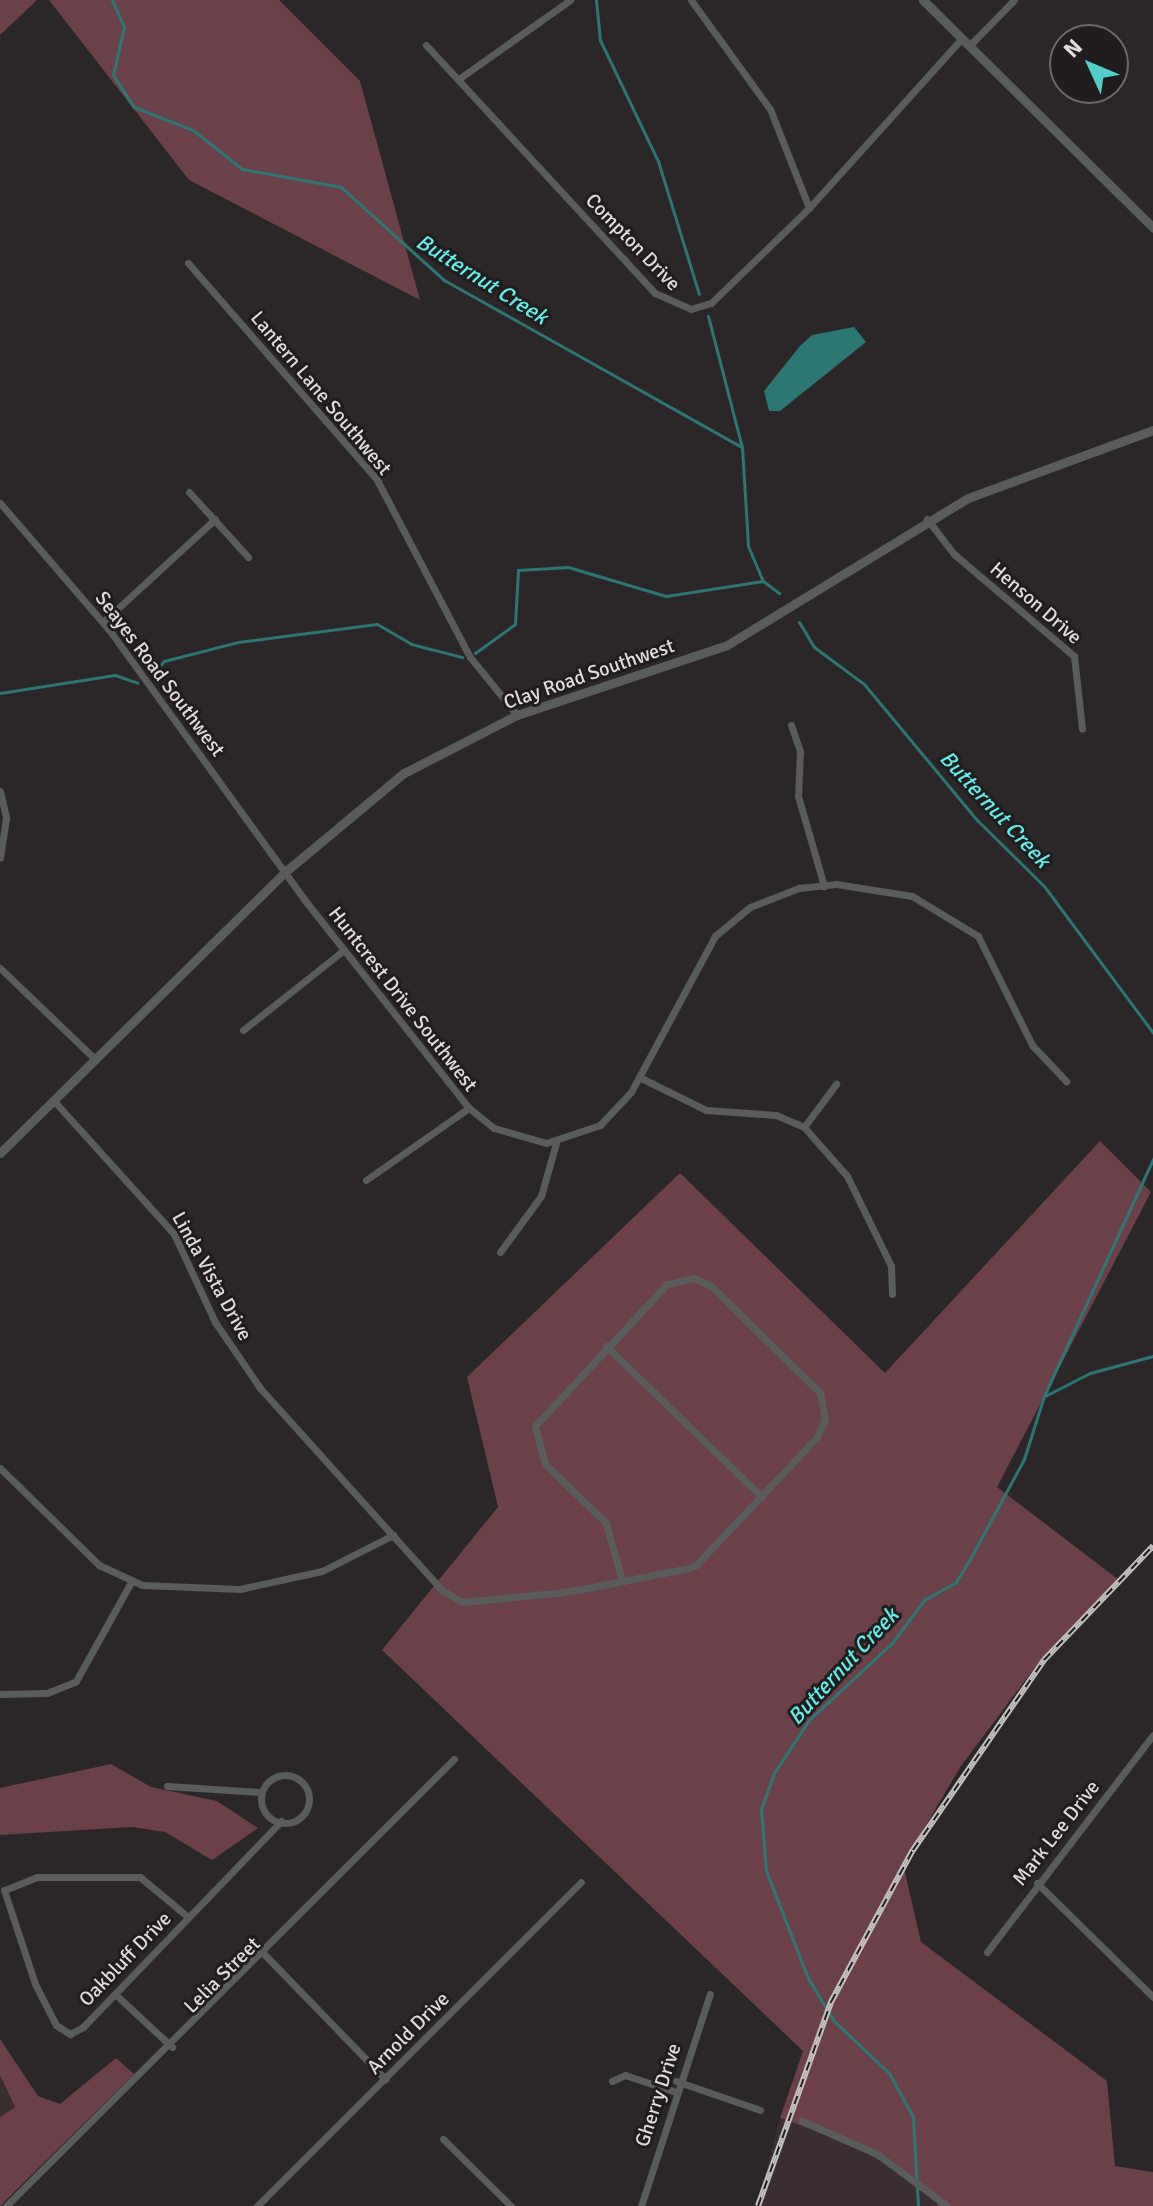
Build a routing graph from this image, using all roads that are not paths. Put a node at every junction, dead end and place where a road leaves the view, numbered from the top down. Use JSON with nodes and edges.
{"nodes":[{"id":1,"x":570,"y":0,"type":"edge"},
{"id":2,"x":691,"y":0,"type":"edge"},
{"id":3,"x":923,"y":0,"type":"edge"},
{"id":4,"x":1014,"y":0,"type":"edge"},
{"id":5,"x":965,"y":42,"type":"junction"},
{"id":6,"x":426,"y":45,"type":"dead end"},
{"id":7,"x":460,"y":78,"type":"junction"},
{"id":8,"x":809,"y":208,"type":"junction"},
{"id":9,"x":1153,"y":228,"type":"edge"},
{"id":10,"x":188,"y":263,"type":"dead end"},
{"id":11,"x":1153,"y":430,"type":"edge"},
{"id":12,"x":189,"y":492,"type":"dead end"},
{"id":13,"x":0,"y":503,"type":"edge"},
{"id":14,"x":215,"y":519,"type":"junction"},
{"id":15,"x":927,"y":519,"type":"junction"},
{"id":16,"x":248,"y":557,"type":"dead end"},
{"id":17,"x":103,"y":622,"type":"junction"},
{"id":18,"x":517,"y":715,"type":"junction"},
{"id":19,"x":791,"y":725,"type":"dead end"},
{"id":20,"x":1082,"y":729,"type":"dead end"},
{"id":21,"x":0,"y":791,"type":"edge"},
{"id":22,"x":0,"y":858,"type":"edge"},
{"id":23,"x":285,"y":872,"type":"junction"},
{"id":24,"x":824,"y":886,"type":"junction"},
{"id":25,"x":344,"y":950,"type":"junction"},
{"id":26,"x":0,"y":968,"type":"edge"},
{"id":27,"x":243,"y":1030,"type":"dead end"},
{"id":28,"x":96,"y":1060,"type":"junction"},
{"id":29,"x":639,"y":1077,"type":"junction"},
{"id":30,"x":1066,"y":1081,"type":"dead end"},
{"id":31,"x":836,"y":1084,"type":"dead end"},
{"id":32,"x":54,"y":1101,"type":"junction"},
{"id":33,"x":469,"y":1108,"type":"junction"},
{"id":34,"x":804,"y":1127,"type":"junction"},
{"id":35,"x":556,"y":1143,"type":"junction"},
{"id":36,"x":0,"y":1153,"type":"edge"},
{"id":37,"x":366,"y":1180,"type":"dead end"},
{"id":38,"x":500,"y":1252,"type":"dead end"},
{"id":39,"x":892,"y":1294,"type":"dead end"},
{"id":40,"x":606,"y":1346,"type":"junction"},
{"id":41,"x":0,"y":1468,"type":"edge"},
{"id":42,"x":762,"y":1497,"type":"junction"},
{"id":43,"x":393,"y":1535,"type":"junction"},
{"id":44,"x":622,"y":1581,"type":"junction"},
{"id":45,"x":131,"y":1582,"type":"junction"},
{"id":46,"x":0,"y":1694,"type":"edge"},
{"id":47,"x":1153,"y":1735,"type":"edge"},
{"id":48,"x":454,"y":1759,"type":"dead end"},
{"id":49,"x":167,"y":1786,"type":"dead end"},
{"id":50,"x":259,"y":1792,"type":"junction"},
{"id":51,"x":281,"y":1821,"type":"junction"},
{"id":52,"x":581,"y":1882,"type":"dead end"},
{"id":53,"x":1037,"y":1883,"type":"junction"},
{"id":54,"x":188,"y":1917,"type":"junction"},
{"id":55,"x":987,"y":1952,"type":"dead end"},
{"id":56,"x":265,"y":1955,"type":"junction"},
{"id":57,"x":115,"y":1994,"type":"junction"},
{"id":58,"x":710,"y":1994,"type":"dead end"},
{"id":59,"x":1153,"y":1997,"type":"edge"},
{"id":60,"x":172,"y":2047,"type":"junction"},
{"id":61,"x":385,"y":2079,"type":"junction"},
{"id":62,"x":612,"y":2081,"type":"dead end"},
{"id":63,"x":676,"y":2081,"type":"junction"},
{"id":64,"x":673,"y":2091,"type":"junction"},
{"id":65,"x":760,"y":2110,"type":"dead end"},
{"id":66,"x":802,"y":2121,"type":"dead end"},
{"id":67,"x":443,"y":2139,"type":"dead end"},
{"id":68,"x":507,"y":2205,"type":"edge"},
{"id":69,"x":6,"y":2206,"type":"edge"},
{"id":70,"x":257,"y":2206,"type":"edge"},
{"id":71,"x":641,"y":2206,"type":"edge"},
{"id":72,"x":947,"y":2206,"type":"edge"}],
"edges":[{"from":1,"to":7,"type":"street"},
{"from":2,"to":8,"type":"street"},
{"from":3,"to":5,"type":"street"},
{"from":4,"to":5,"type":"street","name":"Compton Drive"},
{"from":5,"to":8,"type":"street","name":"Compton Drive"},
{"from":5,"to":9,"type":"street"},
{"from":6,"to":7,"type":"street","name":"Compton Drive"},
{"from":7,"to":8,"type":"street","name":"Compton Drive"},
{"from":10,"to":18,"type":"street","name":"Lantern Lane Southwest"},
{"from":11,"to":15,"type":"street","name":"Clay Road Southwest"},
{"from":12,"to":14,"type":"street"},
{"from":13,"to":17,"type":"street","name":"Seayes Road Southwest"},
{"from":14,"to":16,"type":"street"},
{"from":14,"to":17,"type":"street"},
{"from":15,"to":18,"type":"street","name":"Clay Road Southwest"},
{"from":15,"to":20,"type":"street","name":"Henson Drive"},
{"from":17,"to":23,"type":"street","name":"Seayes Road Southwest"},
{"from":18,"to":23,"type":"street","name":"Clay Road Southwest"},
{"from":19,"to":24,"type":"street"},
{"from":21,"to":22,"type":"street"},
{"from":23,"to":25,"type":"street","name":"Huntcrest Drive Southwest"},
{"from":23,"to":28,"type":"street","name":"Clay Road Southwest"},
{"from":24,"to":29,"type":"street"},
{"from":24,"to":30,"type":"street"},
{"from":25,"to":27,"type":"street"},
{"from":25,"to":33,"type":"street","name":"Huntcrest Drive Southwest"},
{"from":26,"to":28,"type":"street"},
{"from":28,"to":32,"type":"street","name":"Clay Road Southwest"},
{"from":29,"to":34,"type":"street"},
{"from":29,"to":35,"type":"street"},
{"from":31,"to":34,"type":"street"},
{"from":32,"to":36,"type":"street","name":"Clay Road Southwest"},
{"from":32,"to":43,"type":"street","name":"Linda Vista Drive"},
{"from":33,"to":35,"type":"street","name":"Huntcrest Drive Southwest"},
{"from":33,"to":37,"type":"street"},
{"from":34,"to":39,"type":"street"},
{"from":35,"to":38,"type":"street"},
{"from":40,"to":42,"type":"street"},
{"from":40,"to":42,"type":"street","name":"Linda Vista Drive"},
{"from":40,"to":44,"type":"street"},
{"from":41,"to":45,"type":"street"},
{"from":42,"to":44,"type":"street","name":"Linda Vista Drive"},
{"from":43,"to":44,"type":"street","name":"Linda Vista Drive"},
{"from":43,"to":45,"type":"street"},
{"from":45,"to":46,"type":"street"},
{"from":47,"to":53,"type":"street","name":"Mark Lee Drive"},
{"from":48,"to":56,"type":"street","name":"Lelia Street"},
{"from":49,"to":50,"type":"street"},
{"from":50,"to":51,"type":"street"},
{"from":50,"to":51,"type":"street","name":"Oakbluff Drive"},
{"from":51,"to":54,"type":"street","name":"Oakbluff Drive"},
{"from":52,"to":61,"type":"street","name":"Arnold Drive"},
{"from":53,"to":55,"type":"street","name":"Mark Lee Drive"},
{"from":53,"to":59,"type":"street"},
{"from":54,"to":57,"type":"street","name":"Oakbluff Drive"},
{"from":54,"to":57,"type":"street","name":"Oakbluff Drive"},
{"from":56,"to":60,"type":"street","name":"Lelia Street"},
{"from":56,"to":61,"type":"street"},
{"from":57,"to":60,"type":"street"},
{"from":58,"to":63,"type":"street","name":"Gherry Drive"},
{"from":60,"to":69,"type":"street","name":"Lelia Street"},
{"from":61,"to":70,"type":"street","name":"Arnold Drive"},
{"from":62,"to":64,"type":"street"},
{"from":63,"to":64,"type":"street","name":"Gherry Drive"},
{"from":63,"to":65,"type":"street"},
{"from":64,"to":71,"type":"street","name":"Gherry Drive"},
{"from":66,"to":72,"type":"street"},
{"from":67,"to":68,"type":"street"}]}
